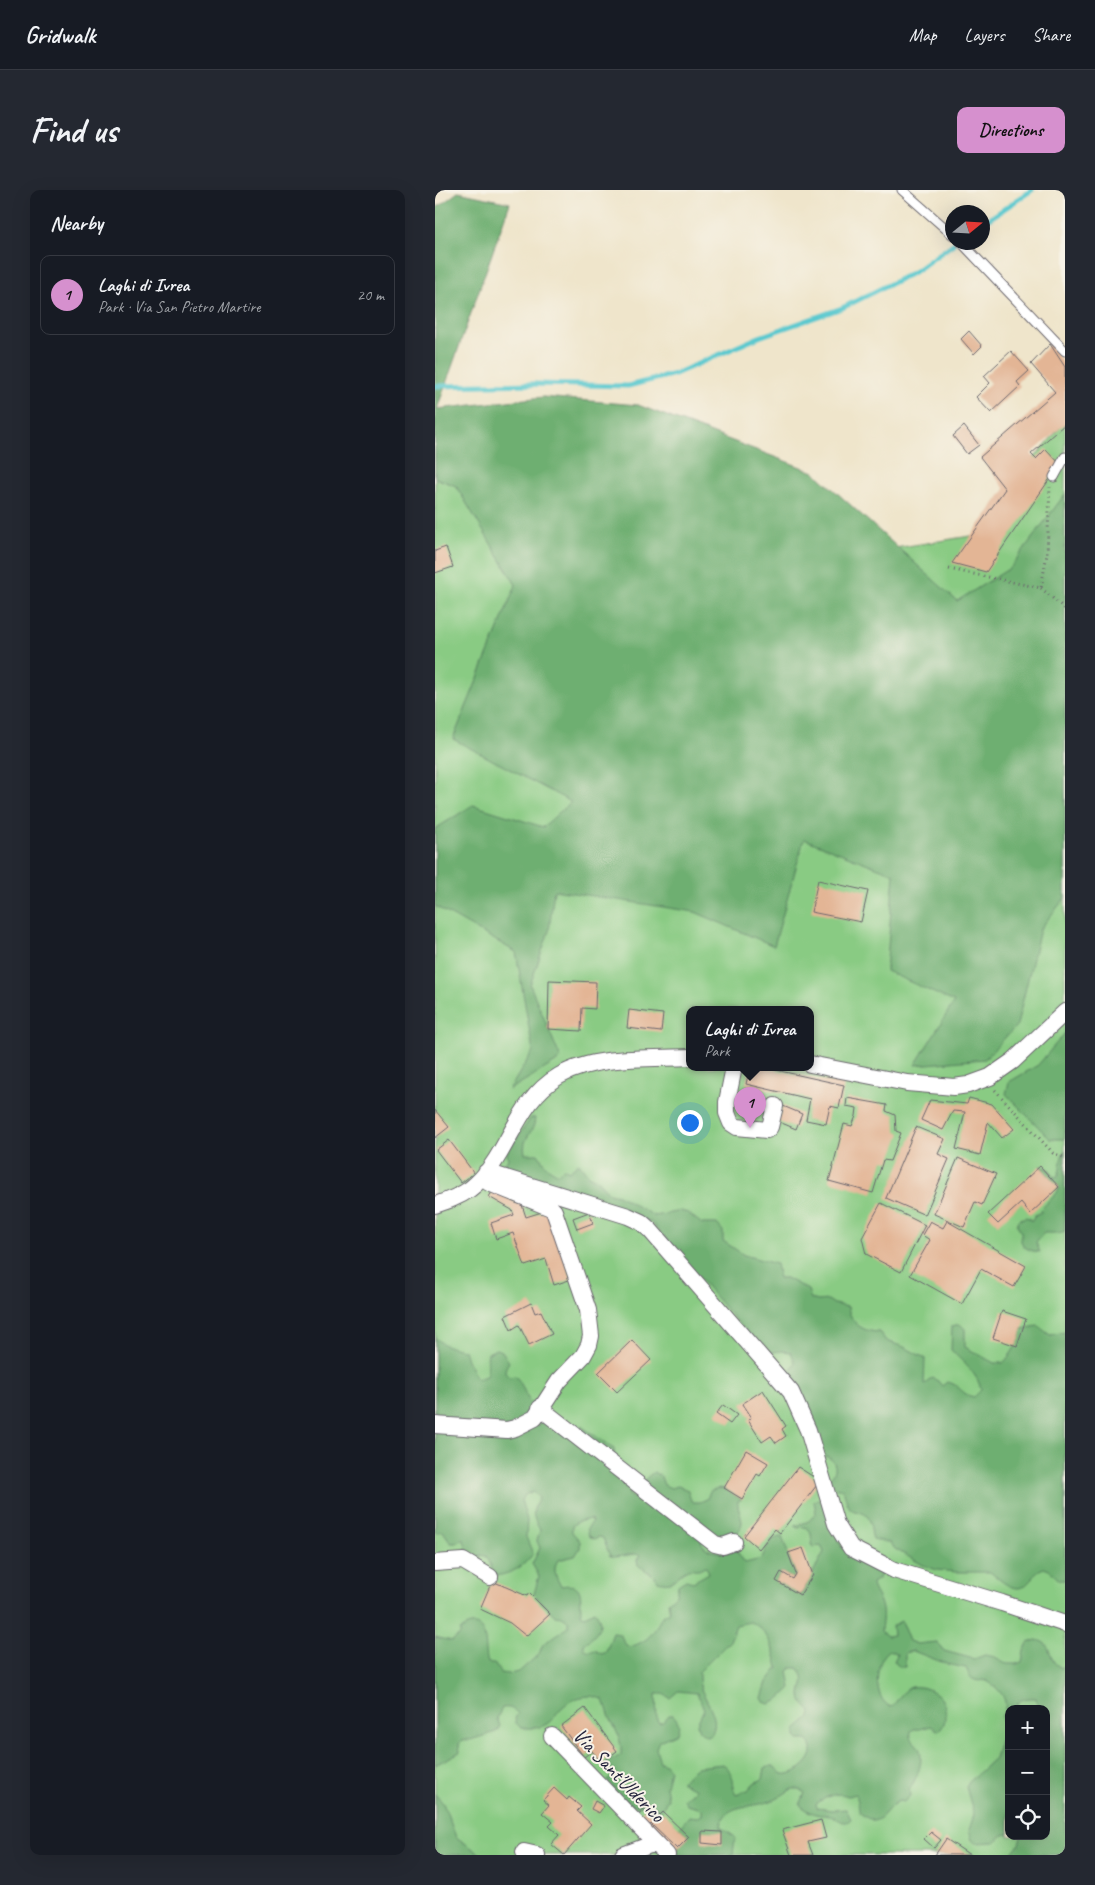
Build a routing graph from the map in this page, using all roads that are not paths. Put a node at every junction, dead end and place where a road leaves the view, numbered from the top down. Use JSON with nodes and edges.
{"nodes":[{"id":1,"x":902,"y":190,"type":"edge"},
{"id":2,"x":945,"y":228,"type":"edge"},
{"id":3,"x":969,"y":250,"type":"edge"},
{"id":4,"x":1065,"y":351,"type":"edge"},
{"id":5,"x":1065,"y":458,"type":"edge"},
{"id":6,"x":1054,"y":477,"type":"road end"},
{"id":7,"x":1065,"y":1012,"type":"edge"},
{"id":8,"x":686,"y":1057,"type":"edge"},
{"id":9,"x":814,"y":1065,"type":"edge"},
{"id":10,"x":733,"y":1071,"type":"edge"},
{"id":11,"x":775,"y":1106,"type":"dead end"},
{"id":12,"x":483,"y":1176,"type":"junction"},
{"id":13,"x":435,"y":1205,"type":"edge"},
{"id":14,"x":540,"y":1408,"type":"junction"},
{"id":15,"x":435,"y":1424,"type":"edge"},
{"id":16,"x":735,"y":1542,"type":"dead end"},
{"id":17,"x":435,"y":1563,"type":"edge"},
{"id":18,"x":489,"y":1578,"type":"dead end"},
{"id":19,"x":1065,"y":1624,"type":"edge"},
{"id":20,"x":552,"y":1736,"type":"dead end"},
{"id":21,"x":655,"y":1843,"type":"junction"},
{"id":22,"x":623,"y":1855,"type":"edge"},
{"id":23,"x":667,"y":1855,"type":"edge"}],
"edges":[{"from":1,"to":2,"type":"lane"},
{"from":3,"to":4,"type":"lane"},
{"from":5,"to":6,"type":"lane"},
{"from":7,"to":9,"type":"street"},
{"from":8,"to":12,"type":"street"},
{"from":10,"to":11,"type":"street"},
{"from":12,"to":13,"type":"street"},
{"from":12,"to":14,"type":"street"},
{"from":12,"to":19,"type":"street"},
{"from":14,"to":15,"type":"street"},
{"from":14,"to":16,"type":"street"},
{"from":17,"to":18,"type":"street"},
{"from":20,"to":21,"type":"street","name":"Via Sant'Ulderico"},
{"from":21,"to":22,"type":"street","name":"Via Sant'Ulderico"},
{"from":21,"to":23,"type":"street","name":"Via Sant'Ulderico"}]}
